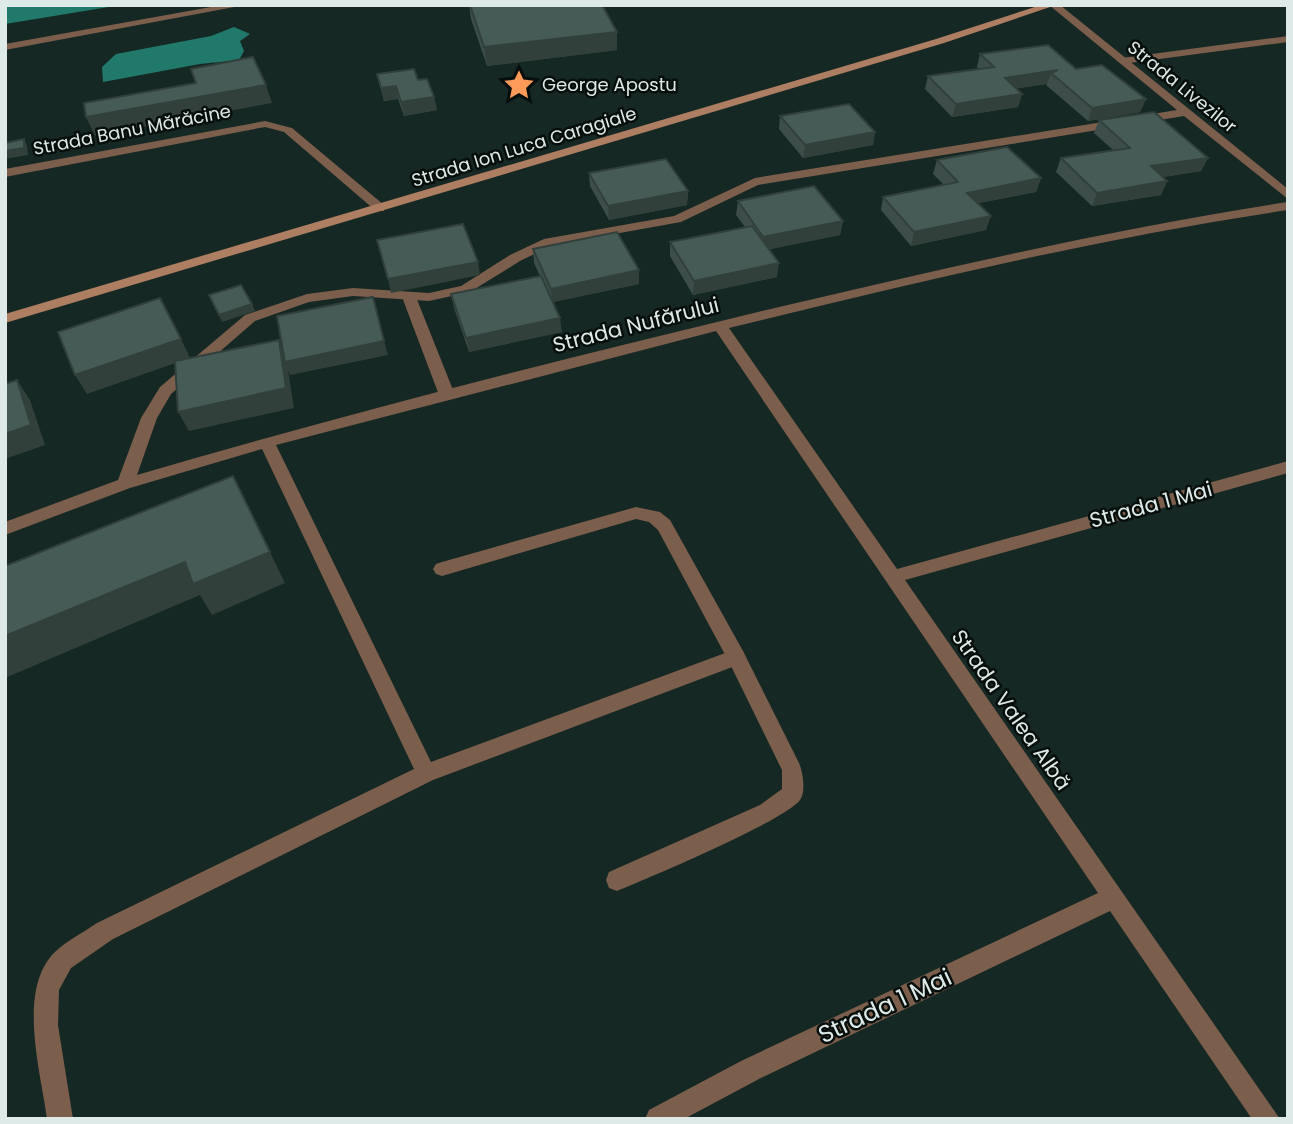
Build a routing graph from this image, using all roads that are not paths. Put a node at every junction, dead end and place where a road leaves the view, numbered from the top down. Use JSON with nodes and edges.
{"nodes":[{"id":1,"x":240,"y":5,"type":"edge"},
{"id":2,"x":1053,"y":5,"type":"edge"},
{"id":3,"x":1031,"y":8,"type":"edge"},
{"id":4,"x":1288,"y":39,"type":"edge"},
{"id":5,"x":5,"y":47,"type":"edge"},
{"id":6,"x":1122,"y":61,"type":"junction"},
{"id":7,"x":1186,"y":112,"type":"junction"},
{"id":8,"x":5,"y":173,"type":"edge"},
{"id":9,"x":1288,"y":195,"type":"edge"},
{"id":10,"x":1288,"y":206,"type":"edge"},
{"id":11,"x":380,"y":208,"type":"junction"},
{"id":12,"x":409,"y":297,"type":"junction"},
{"id":13,"x":5,"y":319,"type":"edge"},
{"id":14,"x":720,"y":326,"type":"junction"},
{"id":15,"x":447,"y":395,"type":"junction"},
{"id":16,"x":267,"y":442,"type":"junction"},
{"id":17,"x":1288,"y":467,"type":"edge"},
{"id":18,"x":125,"y":484,"type":"junction"},
{"id":19,"x":5,"y":529,"type":"edge"},
{"id":20,"x":442,"y":569,"type":"dead end"},
{"id":21,"x":892,"y":577,"type":"junction"},
{"id":22,"x":736,"y":657,"type":"junction"},
{"id":23,"x":426,"y":773,"type":"junction"},
{"id":24,"x":617,"y":880,"type":"dead end"},
{"id":25,"x":1113,"y":898,"type":"junction"},
{"id":26,"x":60,"y":1119,"type":"edge"},
{"id":27,"x":659,"y":1119,"type":"edge"},
{"id":28,"x":1267,"y":1119,"type":"edge"}],
"edges":[{"from":1,"to":5,"type":"street"},
{"from":2,"to":3,"type":"main road","name":"Strada Ion Luca Caragiale"},
{"from":2,"to":6,"type":"street","name":"Strada Livezilor"},
{"from":3,"to":11,"type":"main road","name":"Strada Ion Luca Caragiale"},
{"from":4,"to":6,"type":"street"},
{"from":6,"to":7,"type":"street","name":"Strada Livezilor"},
{"from":7,"to":9,"type":"street","name":"Strada Livezilor"},
{"from":7,"to":12,"type":"street"},
{"from":8,"to":11,"type":"street","name":"Strada Banu Mărăcine"},
{"from":10,"to":14,"type":"street","name":"Strada Nufărului"},
{"from":11,"to":13,"type":"main road","name":"Strada Ion Luca Caragiale"},
{"from":12,"to":15,"type":"street"},
{"from":12,"to":18,"type":"street"},
{"from":14,"to":15,"type":"street","name":"Strada Nufărului"},
{"from":14,"to":21,"type":"street","name":"Strada Valea Albă"},
{"from":15,"to":16,"type":"street","name":"Strada Nufărului"},
{"from":16,"to":18,"type":"street","name":"Strada Nufărului"},
{"from":16,"to":23,"type":"street"},
{"from":17,"to":21,"type":"street","name":"Strada 1 Mai"},
{"from":18,"to":19,"type":"street","name":"Strada Nufărului"},
{"from":20,"to":22,"type":"street"},
{"from":21,"to":25,"type":"street","name":"Strada Valea Albă"},
{"from":22,"to":23,"type":"street"},
{"from":22,"to":24,"type":"street"},
{"from":23,"to":26,"type":"street"},
{"from":25,"to":27,"type":"street","name":"Strada 1 Mai"},
{"from":25,"to":28,"type":"street","name":"Strada Valea Albă"}]}
